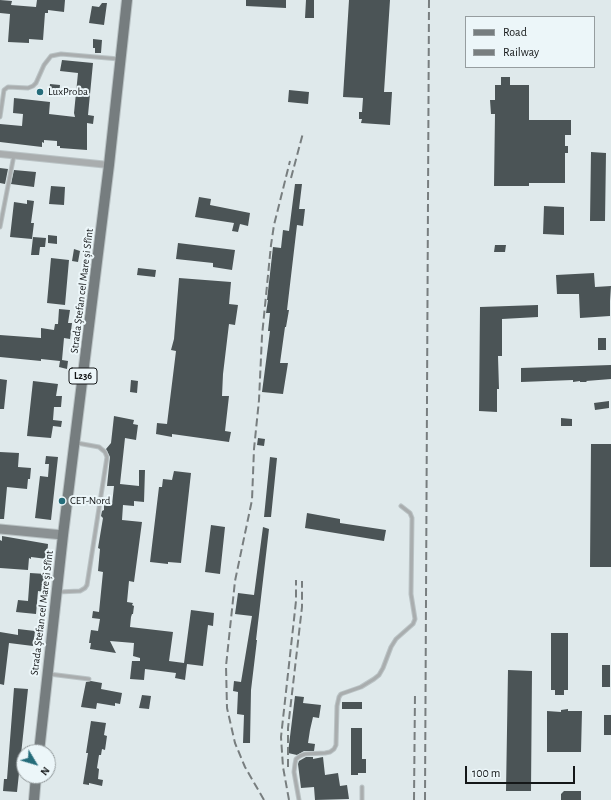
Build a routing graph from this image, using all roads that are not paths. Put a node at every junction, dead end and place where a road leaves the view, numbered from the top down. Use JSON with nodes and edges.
{"nodes":[{"id":1,"x":127,"y":0,"type":"edge"},
{"id":2,"x":120,"y":59,"type":"junction"},
{"id":3,"x":0,"y":117,"type":"edge"},
{"id":4,"x":0,"y":154,"type":"edge"},
{"id":5,"x":14,"y":156,"type":"junction"},
{"id":6,"x":109,"y":165,"type":"junction"},
{"id":7,"x":0,"y":227,"type":"edge"},
{"id":8,"x":75,"y":443,"type":"junction"},
{"id":9,"x":401,"y":506,"type":"dead end"},
{"id":10,"x":0,"y":529,"type":"edge"},
{"id":11,"x":63,"y":535,"type":"junction"},
{"id":12,"x":57,"y":592,"type":"junction"},
{"id":13,"x":47,"y":674,"type":"junction"},
{"id":14,"x":89,"y":679,"type":"dead end"},
{"id":15,"x":40,"y":744,"type":"edge"},
{"id":16,"x":35,"y":784,"type":"edge"},
{"id":17,"x":362,"y":787,"type":"dead end"},
{"id":18,"x":34,"y":800,"type":"edge"},
{"id":19,"x":298,"y":800,"type":"edge"},
{"id":20,"x":362,"y":800,"type":"edge"}],
"edges":[{"from":1,"to":2,"type":"main road","name":"Strada Ștefan cel Mare și Sfînt","number":"L236"},
{"from":2,"to":3,"type":"lane"},
{"from":2,"to":6,"type":"main road","name":"Strada Ștefan cel Mare și Sfînt","number":"L236"},
{"from":4,"to":5,"type":"street"},
{"from":5,"to":6,"type":"street"},
{"from":5,"to":7,"type":"lane"},
{"from":6,"to":8,"type":"main road","name":"Strada Ștefan cel Mare și Sfînt","number":"L236"},
{"from":8,"to":11,"type":"main road","name":"Strada Ștefan cel Mare și Sfînt","number":"L236"},
{"from":8,"to":12,"type":"lane"},
{"from":9,"to":19,"type":"lane"},
{"from":10,"to":11,"type":"street"},
{"from":11,"to":12,"type":"main road","name":"Strada Ștefan cel Mare și Sfînt","number":"L236"},
{"from":12,"to":13,"type":"main road","name":"Strada Ștefan cel Mare și Sfînt","number":"L236"},
{"from":13,"to":14,"type":"lane"},
{"from":13,"to":15,"type":"main road","name":"Strada Ștefan cel Mare și Sfînt","number":"L236"},
{"from":16,"to":18,"type":"main road"},
{"from":17,"to":20,"type":"lane"}]}
